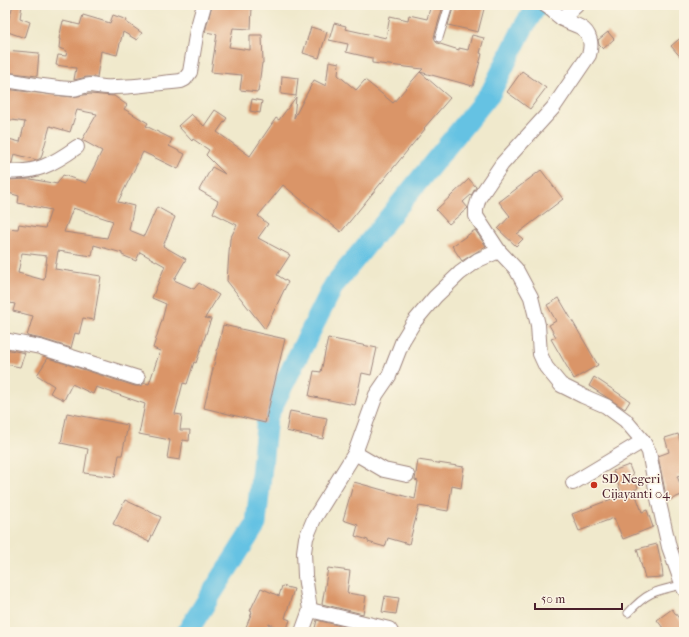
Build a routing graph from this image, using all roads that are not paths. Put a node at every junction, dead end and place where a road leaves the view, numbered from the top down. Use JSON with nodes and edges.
{"nodes":[{"id":1,"x":204,"y":5,"type":"edge"},
{"id":2,"x":449,"y":5,"type":"edge"},
{"id":3,"x":577,"y":5,"type":"edge"},
{"id":4,"x":548,"y":7,"type":"edge"},
{"id":5,"x":562,"y":19,"type":"junction"},
{"id":6,"x":439,"y":38,"type":"dead end"},
{"id":7,"x":5,"y":80,"type":"edge"},
{"id":8,"x":78,"y":147,"type":"dead end"},
{"id":9,"x":5,"y":171,"type":"edge"},
{"id":10,"x":499,"y":251,"type":"junction"},
{"id":11,"x":5,"y":340,"type":"edge"},
{"id":12,"x":138,"y":378,"type":"dead end"},
{"id":13,"x":643,"y":441,"type":"junction"},
{"id":14,"x":355,"y":453,"type":"junction"},
{"id":15,"x":407,"y":474,"type":"dead end"},
{"id":16,"x":573,"y":483,"type":"dead end"},
{"id":17,"x":683,"y":587,"type":"edge"},
{"id":18,"x":310,"y":610,"type":"junction"},
{"id":19,"x":628,"y":614,"type":"dead end"},
{"id":20,"x":302,"y":632,"type":"edge"},
{"id":21,"x":391,"y":632,"type":"edge"}],
"edges":[{"from":1,"to":7,"type":"street"},
{"from":2,"to":6,"type":"lane"},
{"from":3,"to":5,"type":"street"},
{"from":4,"to":5,"type":"street"},
{"from":5,"to":10,"type":"street"},
{"from":8,"to":9,"type":"street"},
{"from":10,"to":13,"type":"street"},
{"from":10,"to":14,"type":"street"},
{"from":11,"to":12,"type":"street"},
{"from":13,"to":16,"type":"street"},
{"from":13,"to":17,"type":"street"},
{"from":14,"to":15,"type":"street"},
{"from":14,"to":18,"type":"street"},
{"from":17,"to":19,"type":"lane"},
{"from":18,"to":20,"type":"street"},
{"from":18,"to":21,"type":"street"}]}
